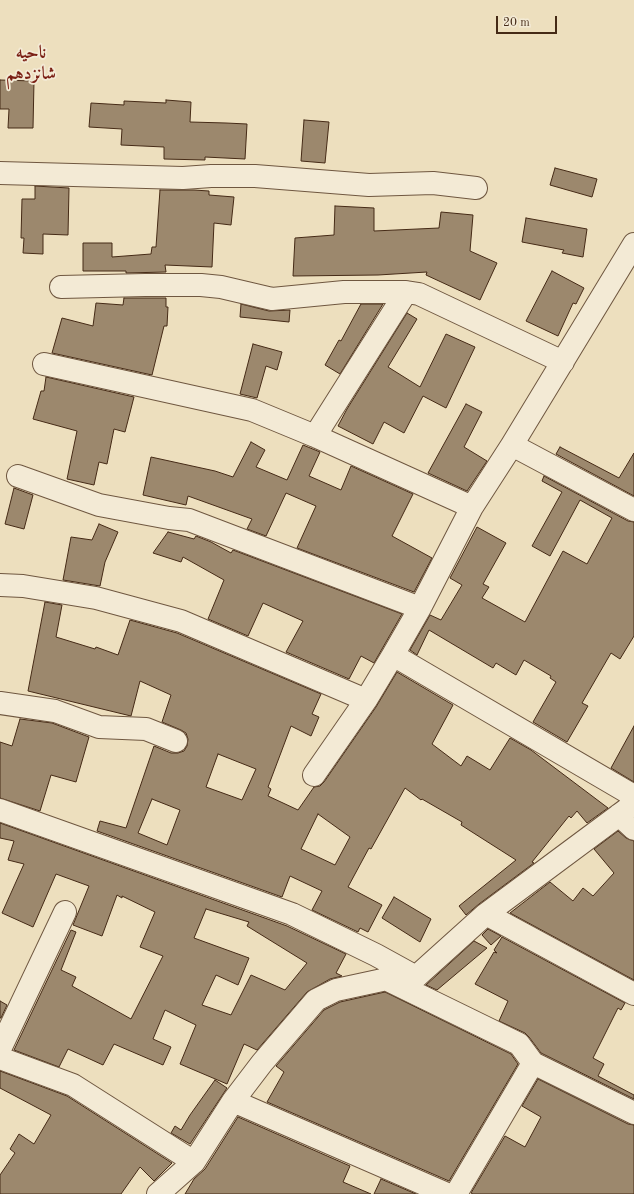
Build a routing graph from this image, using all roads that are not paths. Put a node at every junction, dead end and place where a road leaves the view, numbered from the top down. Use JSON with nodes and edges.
{"nodes":[{"id":1,"x":0,"y":173,"type":"edge"},
{"id":2,"x":476,"y":188,"type":"dead end"},
{"id":3,"x":634,"y":244,"type":"edge"},
{"id":4,"x":61,"y":287,"type":"dead end"},
{"id":5,"x":406,"y":292,"type":"junction"},
{"id":6,"x":563,"y":362,"type":"junction"},
{"id":7,"x":44,"y":364,"type":"dead end"},
{"id":8,"x":315,"y":436,"type":"junction"},
{"id":9,"x":512,"y":445,"type":"junction"},
{"id":10,"x":18,"y":476,"type":"dead end"},
{"id":11,"x":472,"y":507,"type":"junction"},
{"id":12,"x":634,"y":510,"type":"edge"},
{"id":13,"x":0,"y":585,"type":"edge"},
{"id":14,"x":420,"y":608,"type":"junction"},
{"id":15,"x":393,"y":655,"type":"junction"},
{"id":16,"x":366,"y":700,"type":"junction"},
{"id":17,"x":0,"y":703,"type":"edge"},
{"id":18,"x":176,"y":741,"type":"dead end"},
{"id":19,"x":314,"y":775,"type":"dead end"},
{"id":20,"x":634,"y":796,"type":"edge"},
{"id":21,"x":0,"y":810,"type":"edge"},
{"id":22,"x":629,"y":816,"type":"edge"},
{"id":23,"x":65,"y":912,"type":"dead end"},
{"id":24,"x":486,"y":914,"type":"junction"},
{"id":25,"x":416,"y":977,"type":"junction"},
{"id":26,"x":387,"y":979,"type":"junction"},
{"id":27,"x":634,"y":994,"type":"edge"},
{"id":28,"x":0,"y":1049,"type":"edge"},
{"id":29,"x":0,"y":1058,"type":"edge"},
{"id":30,"x":532,"y":1063,"type":"junction"},
{"id":31,"x":233,"y":1101,"type":"junction"},
{"id":32,"x":634,"y":1113,"type":"edge"},
{"id":33,"x":194,"y":1162,"type":"junction"},
{"id":34,"x":161,"y":1193,"type":"edge"},
{"id":35,"x":447,"y":1194,"type":"edge"},
{"id":36,"x":456,"y":1194,"type":"edge"}],
"edges":[{"from":1,"to":2,"type":"street"},
{"from":3,"to":6,"type":"street"},
{"from":4,"to":5,"type":"street"},
{"from":5,"to":6,"type":"street"},
{"from":5,"to":8,"type":"street"},
{"from":6,"to":9,"type":"street"},
{"from":7,"to":8,"type":"street"},
{"from":8,"to":11,"type":"street"},
{"from":9,"to":11,"type":"street"},
{"from":9,"to":12,"type":"street"},
{"from":10,"to":14,"type":"street"},
{"from":11,"to":14,"type":"street"},
{"from":13,"to":16,"type":"street"},
{"from":14,"to":15,"type":"street"},
{"from":15,"to":16,"type":"street"},
{"from":15,"to":20,"type":"street"},
{"from":16,"to":19,"type":"street"},
{"from":17,"to":18,"type":"street"},
{"from":21,"to":25,"type":"street"},
{"from":22,"to":24,"type":"street"},
{"from":23,"to":28,"type":"street"},
{"from":24,"to":25,"type":"street"},
{"from":24,"to":27,"type":"street"},
{"from":25,"to":26,"type":"street"},
{"from":26,"to":30,"type":"street"},
{"from":26,"to":31,"type":"street"},
{"from":29,"to":33,"type":"street"},
{"from":30,"to":32,"type":"street"},
{"from":30,"to":36,"type":"street"},
{"from":31,"to":33,"type":"street"},
{"from":31,"to":35,"type":"street"},
{"from":33,"to":34,"type":"street"}]}
